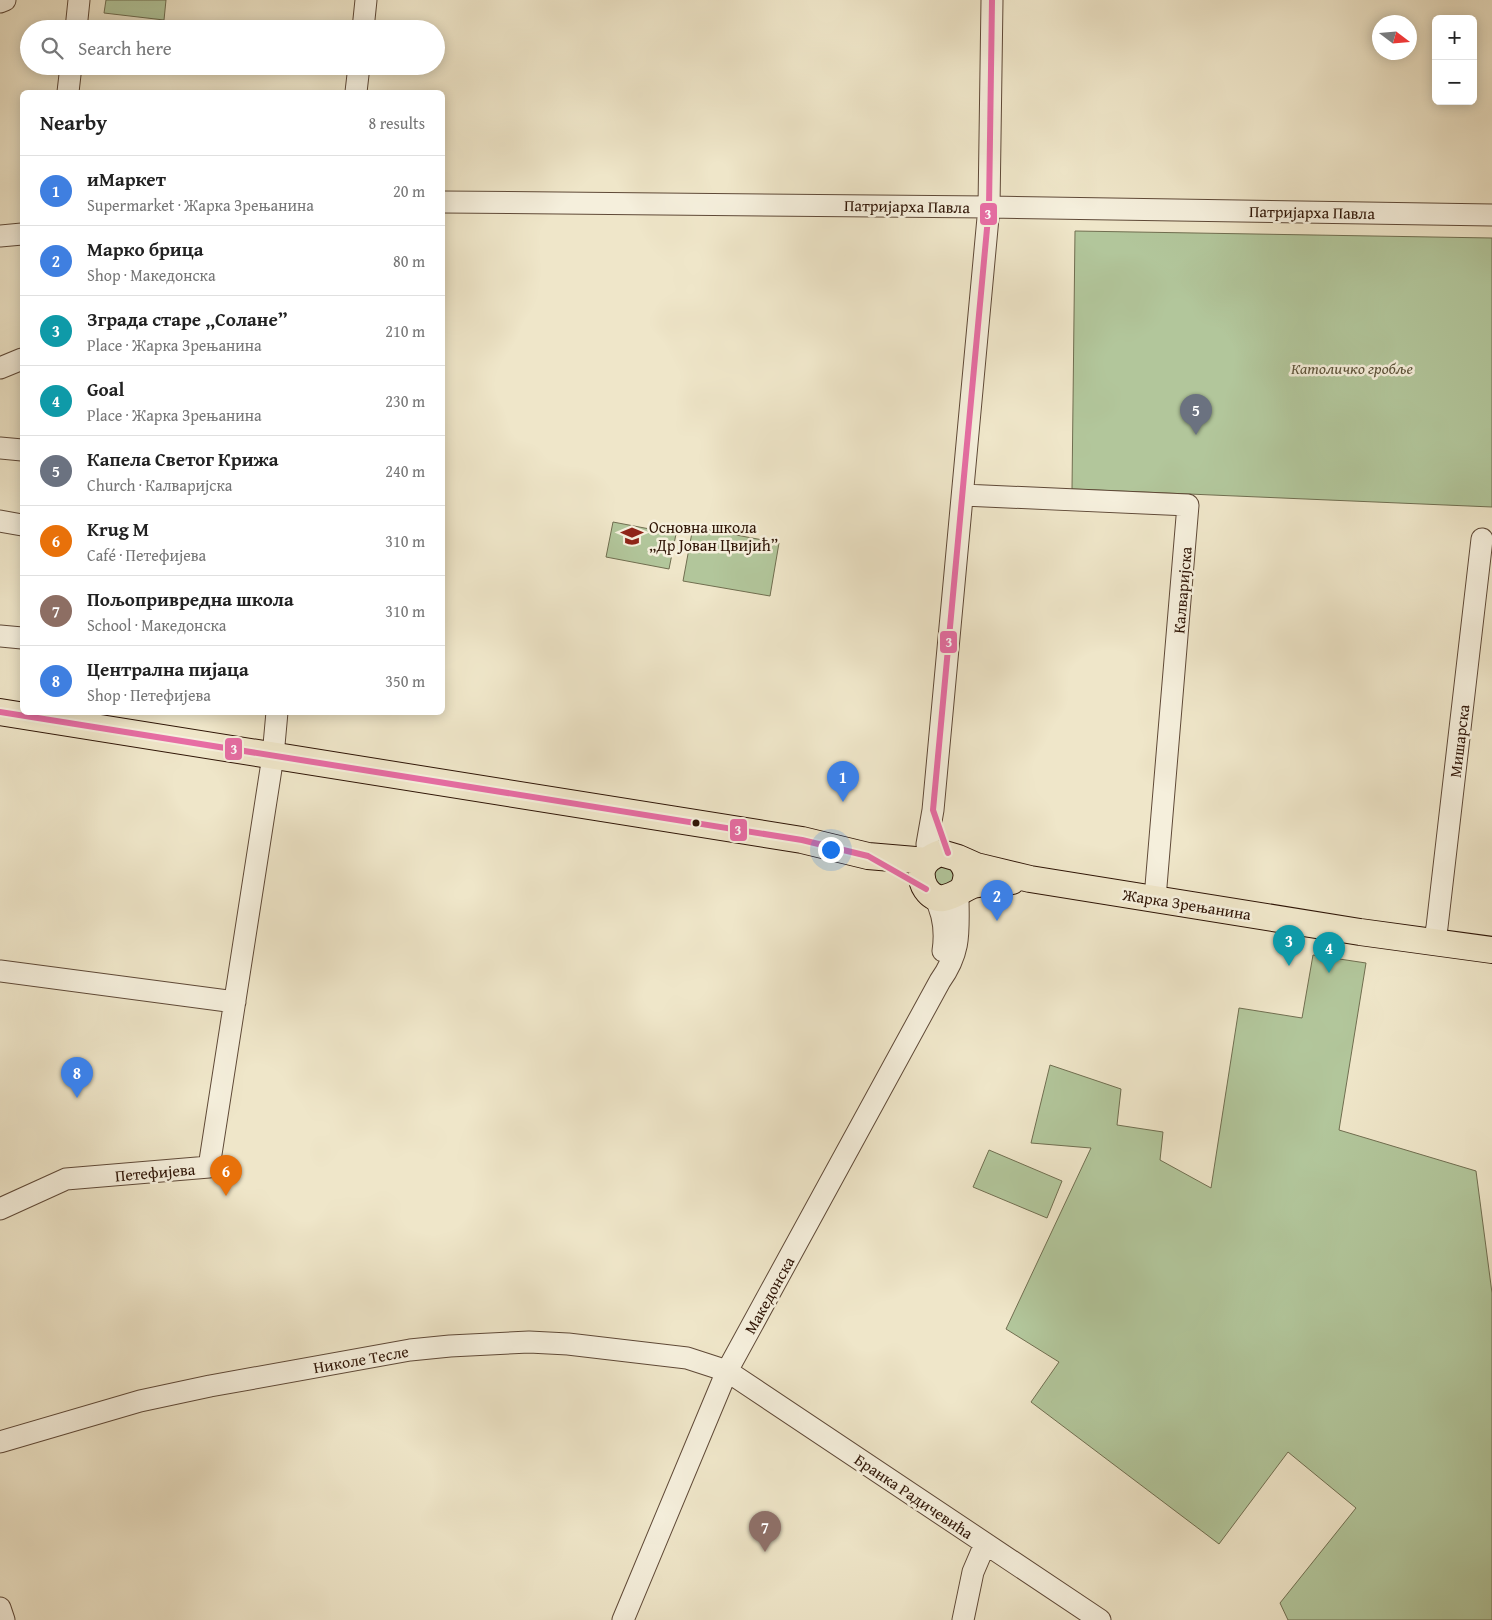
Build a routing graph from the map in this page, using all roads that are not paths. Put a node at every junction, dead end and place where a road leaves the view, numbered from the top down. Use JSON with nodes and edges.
{"nodes":[{"id":1,"x":5,"y":0,"type":"edge"},
{"id":2,"x":79,"y":0,"type":"edge"},
{"id":3,"x":366,"y":0,"type":"edge"},
{"id":4,"x":992,"y":0,"type":"edge"},
{"id":5,"x":0,"y":2,"type":"edge"},
{"id":6,"x":77,"y":20,"type":"edge"},
{"id":7,"x":364,"y":20,"type":"edge"},
{"id":8,"x":70,"y":75,"type":"edge"},
{"id":9,"x":358,"y":75,"type":"edge"},
{"id":10,"x":68,"y":90,"type":"edge"},
{"id":11,"x":356,"y":90,"type":"edge"},
{"id":12,"x":445,"y":202,"type":"edge"},
{"id":13,"x":989,"y":207,"type":"junction"},
{"id":14,"x":1492,"y":215,"type":"edge"},
{"id":15,"x":20,"y":234,"type":"edge"},
{"id":16,"x":0,"y":236,"type":"edge"},
{"id":17,"x":20,"y":360,"type":"edge"},
{"id":18,"x":0,"y":368,"type":"edge"},
{"id":19,"x":0,"y":448,"type":"edge"},
{"id":20,"x":20,"y":450,"type":"edge"},
{"id":21,"x":963,"y":496,"type":"junction"},
{"id":22,"x":0,"y":521,"type":"edge"},
{"id":23,"x":20,"y":525,"type":"edge"},
{"id":24,"x":1482,"y":539,"type":"dead end"},
{"id":25,"x":0,"y":636,"type":"edge"},
{"id":26,"x":20,"y":638,"type":"edge"},
{"id":27,"x":0,"y":712,"type":"edge"},
{"id":28,"x":277,"y":715,"type":"edge"},
{"id":29,"x":273,"y":756,"type":"junction"},
{"id":30,"x":868,"y":856,"type":"junction"},
{"id":31,"x":941,"y":858,"type":"junction"},
{"id":32,"x":1030,"y":879,"type":"junction"},
{"id":33,"x":945,"y":892,"type":"junction"},
{"id":34,"x":1155,"y":898,"type":"junction"},
{"id":35,"x":1434,"y":942,"type":"junction"},
{"id":36,"x":1492,"y":950,"type":"edge"},
{"id":37,"x":0,"y":971,"type":"edge"},
{"id":38,"x":235,"y":1002,"type":"junction"},
{"id":39,"x":0,"y":1209,"type":"edge"},
{"id":40,"x":727,"y":1371,"type":"junction"},
{"id":41,"x":0,"y":1442,"type":"edge"},
{"id":42,"x":985,"y":1544,"type":"junction"},
{"id":43,"x":0,"y":1608,"type":"edge"},
{"id":44,"x":4,"y":1620,"type":"edge"},
{"id":45,"x":623,"y":1620,"type":"edge"},
{"id":46,"x":963,"y":1620,"type":"edge"},
{"id":47,"x":1100,"y":1620,"type":"edge"}],
"edges":[{"from":1,"to":5,"type":"street"},
{"from":2,"to":6,"type":"street"},
{"from":3,"to":7,"type":"street"},
{"from":4,"to":13,"type":"street"},
{"from":8,"to":10,"type":"street"},
{"from":9,"to":11,"type":"street"},
{"from":12,"to":13,"type":"street","name":"Патријарха Павла"},
{"from":13,"to":14,"type":"street","name":"Патријарха Павла"},
{"from":13,"to":21,"type":"street"},
{"from":15,"to":16,"type":"street"},
{"from":17,"to":18,"type":"street"},
{"from":19,"to":20,"type":"street"},
{"from":21,"to":31,"type":"street"},
{"from":21,"to":34,"type":"street","name":"Калваријска"},
{"from":22,"to":23,"type":"street"},
{"from":24,"to":35,"type":"street","name":"Мишарска"},
{"from":25,"to":26,"type":"street"},
{"from":27,"to":29,"type":"main road","name":"Жарка Зрењанина"},
{"from":28,"to":29,"type":"street","name":"Петефијева"},
{"from":29,"to":30,"type":"main road","name":"Жарка Зрењанина"},
{"from":29,"to":38,"type":"street","name":"Петефијева"},
{"from":30,"to":31,"type":"main road","name":"Жарка Зрењанина"},
{"from":30,"to":33,"type":"main road","name":"Жарка Зрењанина"},
{"from":31,"to":32,"type":"main road","name":"Жарка Зрењанина"},
{"from":31,"to":33,"type":"main road"},
{"from":31,"to":33,"type":"main road"},
{"from":32,"to":33,"type":"main road","name":"Жарка Зрењанина"},
{"from":32,"to":34,"type":"main road","name":"Жарка Зрењанина"},
{"from":33,"to":40,"type":"street","name":"Македонска"},
{"from":34,"to":35,"type":"main road","name":"Жарка Зрењанина"},
{"from":35,"to":36,"type":"main road","name":"Жарка Зрењанина"},
{"from":37,"to":38,"type":"street"},
{"from":38,"to":39,"type":"street","name":"Петефијева"},
{"from":40,"to":41,"type":"street","name":"Николе Тесле"},
{"from":40,"to":42,"type":"street","name":"Бранка Радичевића"},
{"from":40,"to":45,"type":"street","name":"Македонска"},
{"from":42,"to":46,"type":"street"},
{"from":42,"to":47,"type":"street","name":"Бранка Радичевића"},
{"from":43,"to":44,"type":"street"}]}
